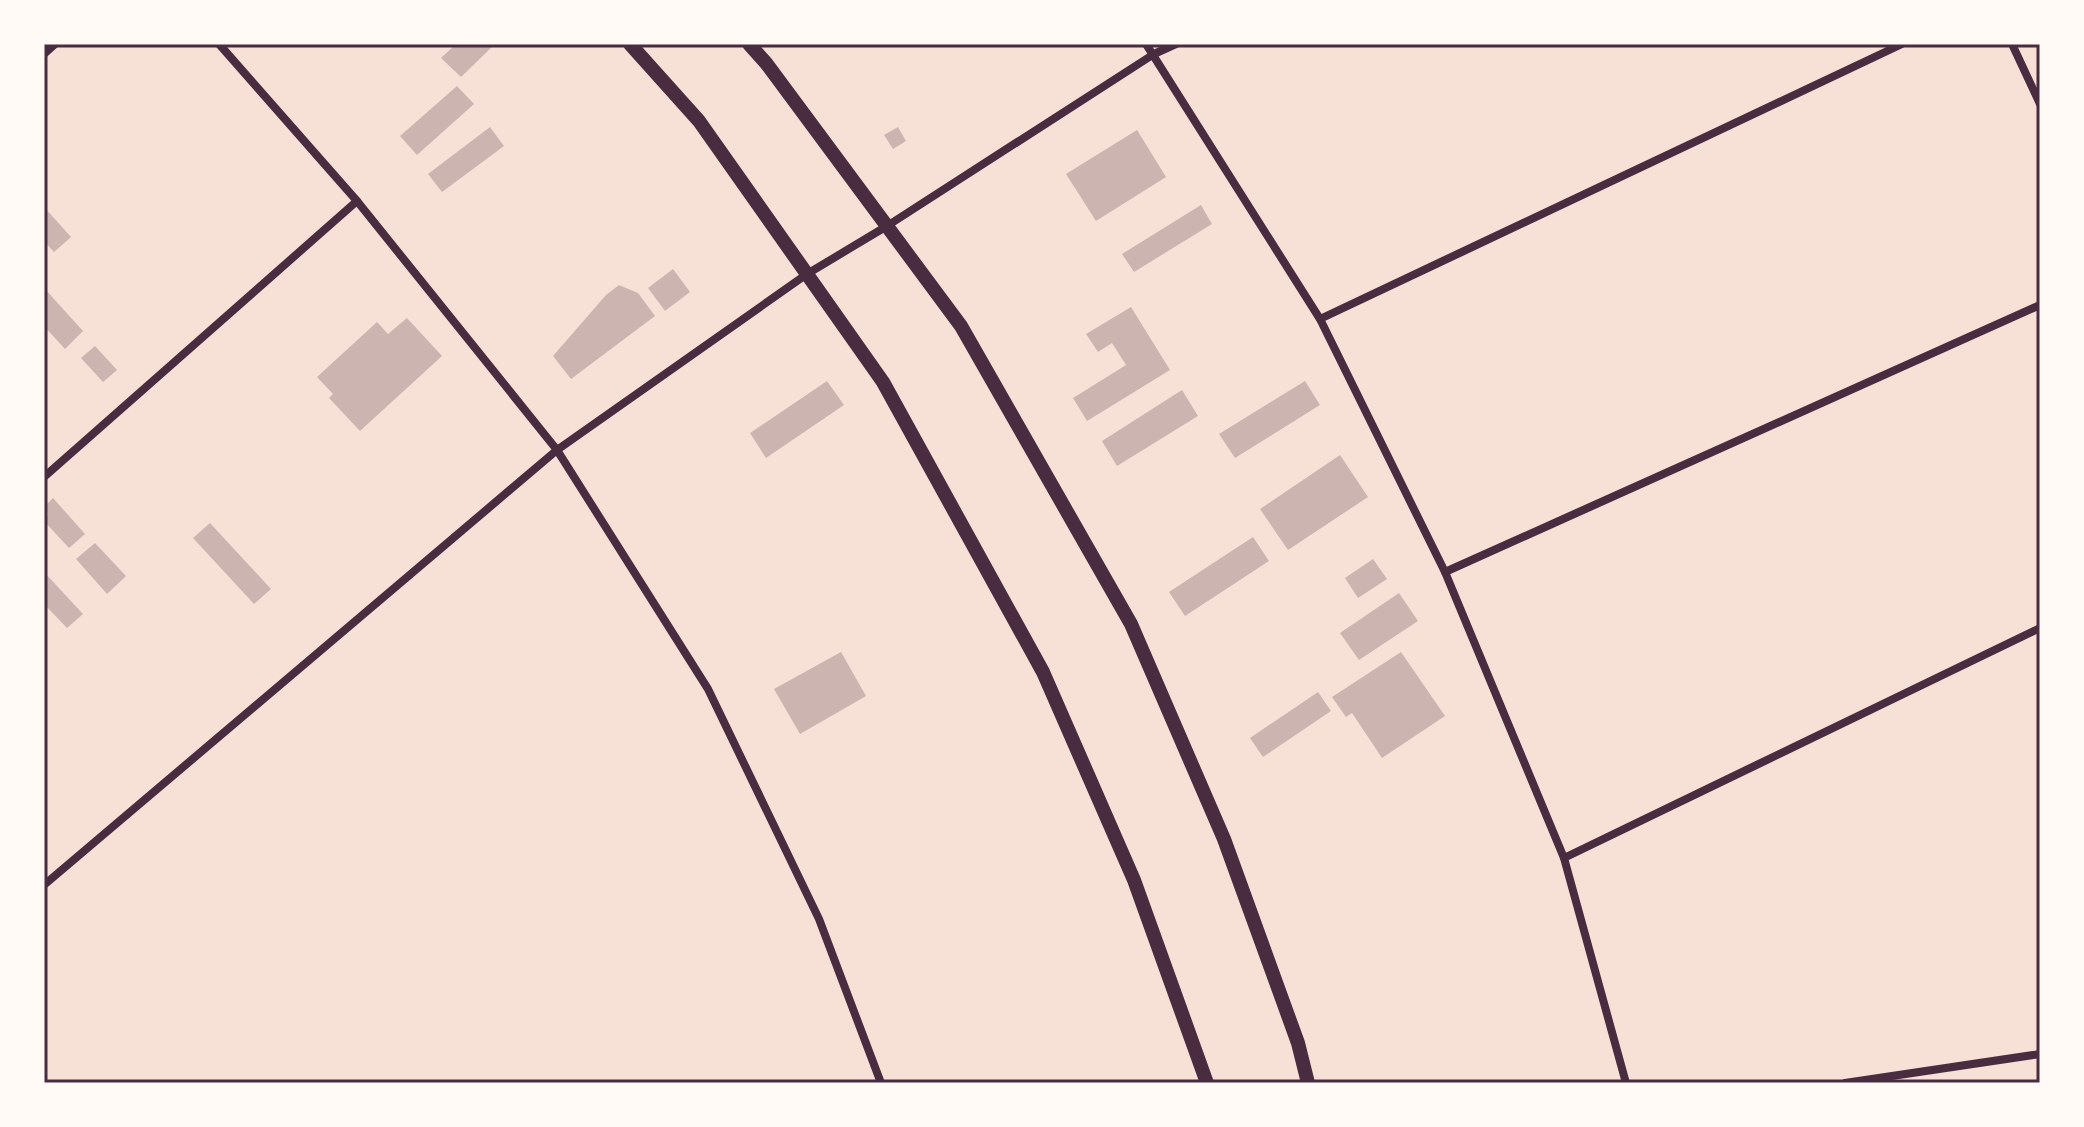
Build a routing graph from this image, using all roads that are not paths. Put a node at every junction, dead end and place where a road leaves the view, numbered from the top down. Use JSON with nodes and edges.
{"nodes":[{"id":1,"x":55,"y":44,"type":"edge"},
{"id":2,"x":219,"y":44,"type":"edge"},
{"id":3,"x":630,"y":44,"type":"edge"},
{"id":4,"x":749,"y":44,"type":"edge"},
{"id":5,"x":1146,"y":44,"type":"edge"},
{"id":6,"x":1176,"y":44,"type":"edge"},
{"id":7,"x":1902,"y":44,"type":"edge"},
{"id":8,"x":2012,"y":44,"type":"edge"},
{"id":9,"x":44,"y":54,"type":"edge"},
{"id":10,"x":1154,"y":54,"type":"junction"},
{"id":11,"x":2040,"y":104,"type":"edge"},
{"id":12,"x":357,"y":201,"type":"junction"},
{"id":13,"x":887,"y":226,"type":"junction"},
{"id":14,"x":807,"y":274,"type":"junction"},
{"id":15,"x":2040,"y":305,"type":"edge"},
{"id":16,"x":1320,"y":319,"type":"junction"},
{"id":17,"x":557,"y":450,"type":"junction"},
{"id":18,"x":44,"y":477,"type":"edge"},
{"id":19,"x":1445,"y":572,"type":"junction"},
{"id":20,"x":2040,"y":628,"type":"edge"},
{"id":21,"x":1564,"y":858,"type":"junction"},
{"id":22,"x":44,"y":885,"type":"edge"},
{"id":23,"x":2040,"y":1054,"type":"edge"},
{"id":24,"x":881,"y":1083,"type":"edge"},
{"id":25,"x":1207,"y":1083,"type":"edge"},
{"id":26,"x":1308,"y":1083,"type":"edge"},
{"id":27,"x":1626,"y":1083,"type":"edge"},
{"id":28,"x":1845,"y":1083,"type":"edge"}],
"edges":[{"from":1,"to":9,"type":"street"},
{"from":2,"to":12,"type":"street"},
{"from":3,"to":14,"type":"street"},
{"from":4,"to":13,"type":"street"},
{"from":5,"to":10,"type":"street"},
{"from":6,"to":10,"type":"street"},
{"from":7,"to":16,"type":"street"},
{"from":8,"to":11,"type":"street"},
{"from":10,"to":13,"type":"street"},
{"from":10,"to":16,"type":"street"},
{"from":12,"to":17,"type":"street"},
{"from":12,"to":18,"type":"street"},
{"from":13,"to":14,"type":"street"},
{"from":13,"to":26,"type":"street"},
{"from":14,"to":17,"type":"street"},
{"from":14,"to":25,"type":"street"},
{"from":15,"to":19,"type":"street"},
{"from":16,"to":19,"type":"street"},
{"from":17,"to":22,"type":"street"},
{"from":17,"to":24,"type":"street"},
{"from":19,"to":21,"type":"street"},
{"from":20,"to":21,"type":"street"},
{"from":21,"to":27,"type":"street"},
{"from":23,"to":28,"type":"street"}]}
